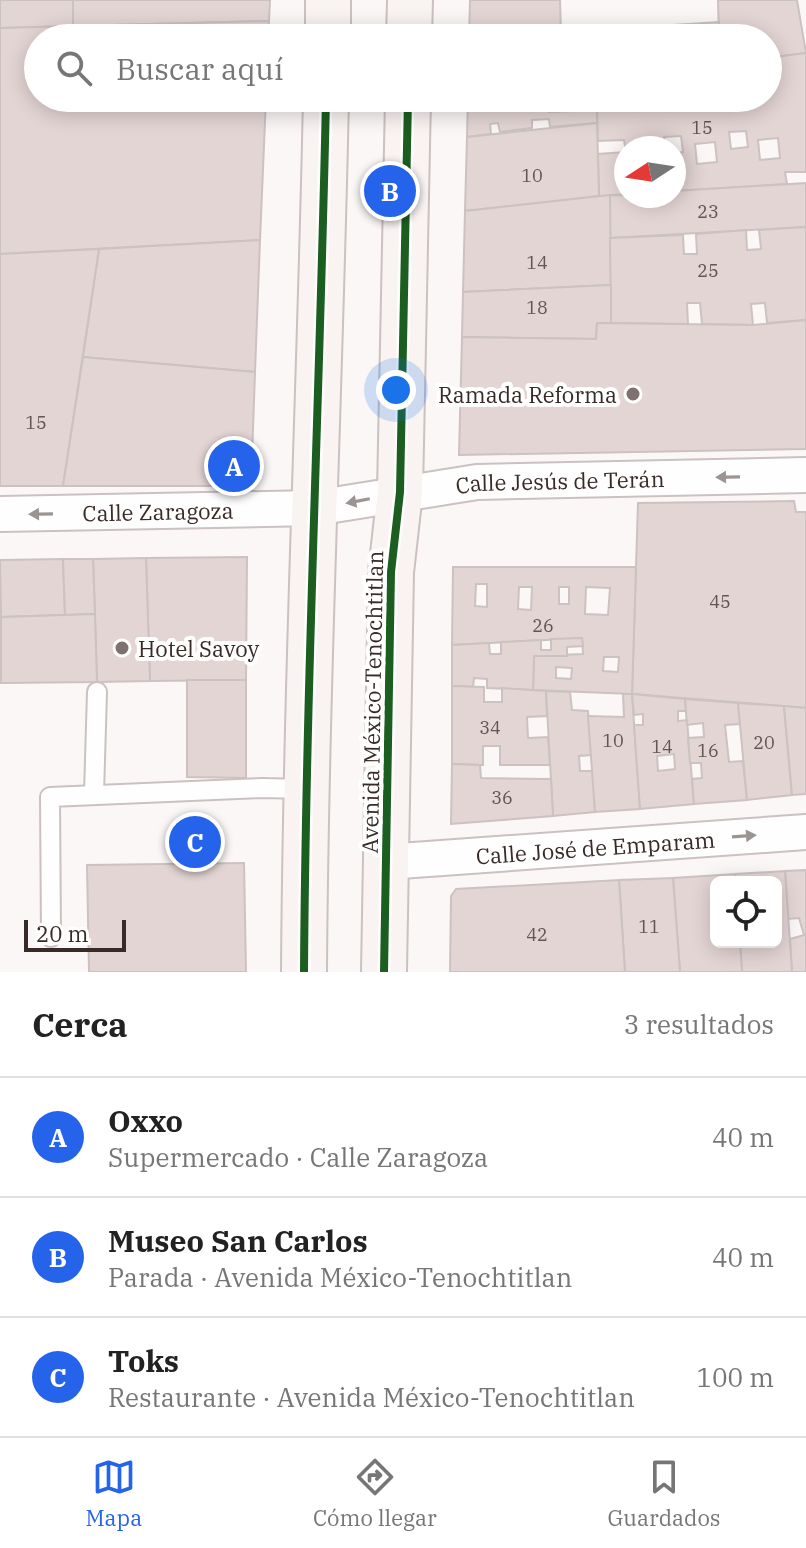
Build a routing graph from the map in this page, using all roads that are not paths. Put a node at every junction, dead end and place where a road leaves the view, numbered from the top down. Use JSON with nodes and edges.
{"nodes":[{"id":1,"x":328,"y":0,"type":"edge"},
{"id":2,"x":410,"y":0,"type":"edge"},
{"id":3,"x":328,"y":24,"type":"edge"},
{"id":4,"x":409,"y":24,"type":"edge"},
{"id":5,"x":326,"y":112,"type":"edge"},
{"id":6,"x":408,"y":112,"type":"edge"},
{"id":7,"x":806,"y":475,"type":"edge"},
{"id":8,"x":400,"y":492,"type":"junction"},
{"id":9,"x":315,"y":508,"type":"junction"},
{"id":10,"x":0,"y":514,"type":"edge"},
{"id":11,"x":97,"y":692,"type":"dead end"},
{"id":12,"x":305,"y":789,"type":"junction"},
{"id":13,"x":94,"y":794,"type":"junction"},
{"id":14,"x":806,"y":832,"type":"edge"},
{"id":15,"x":386,"y":862,"type":"junction"},
{"id":16,"x":51,"y":937,"type":"dead end"},
{"id":17,"x":304,"y":972,"type":"edge"},
{"id":18,"x":384,"y":972,"type":"edge"}],
"edges":[{"from":1,"to":3,"type":"main road"},
{"from":2,"to":4,"type":"main road"},
{"from":5,"to":9,"type":"main road"},
{"from":6,"to":8,"type":"main road","name":"Avenida México-Tenochtitlan"},
{"from":7,"to":8,"type":"street","name":"Calle Jesús de Terán","one_way":true},
{"from":8,"to":9,"type":"street","name":"Calle Jesús de Terán","one_way":true},
{"from":8,"to":15,"type":"main road","name":"Avenida México-Tenochtitlan"},
{"from":9,"to":10,"type":"street","name":"Calle Zaragoza","one_way":true},
{"from":9,"to":12,"type":"main road"},
{"from":11,"to":13,"type":"lane"},
{"from":12,"to":13,"type":"lane"},
{"from":12,"to":17,"type":"main road"},
{"from":13,"to":16,"type":"lane"},
{"from":15,"to":14,"type":"street","name":"Calle José de Emparam","one_way":true},
{"from":15,"to":18,"type":"main road","name":"Avenida México-Tenochtitlan"}]}
